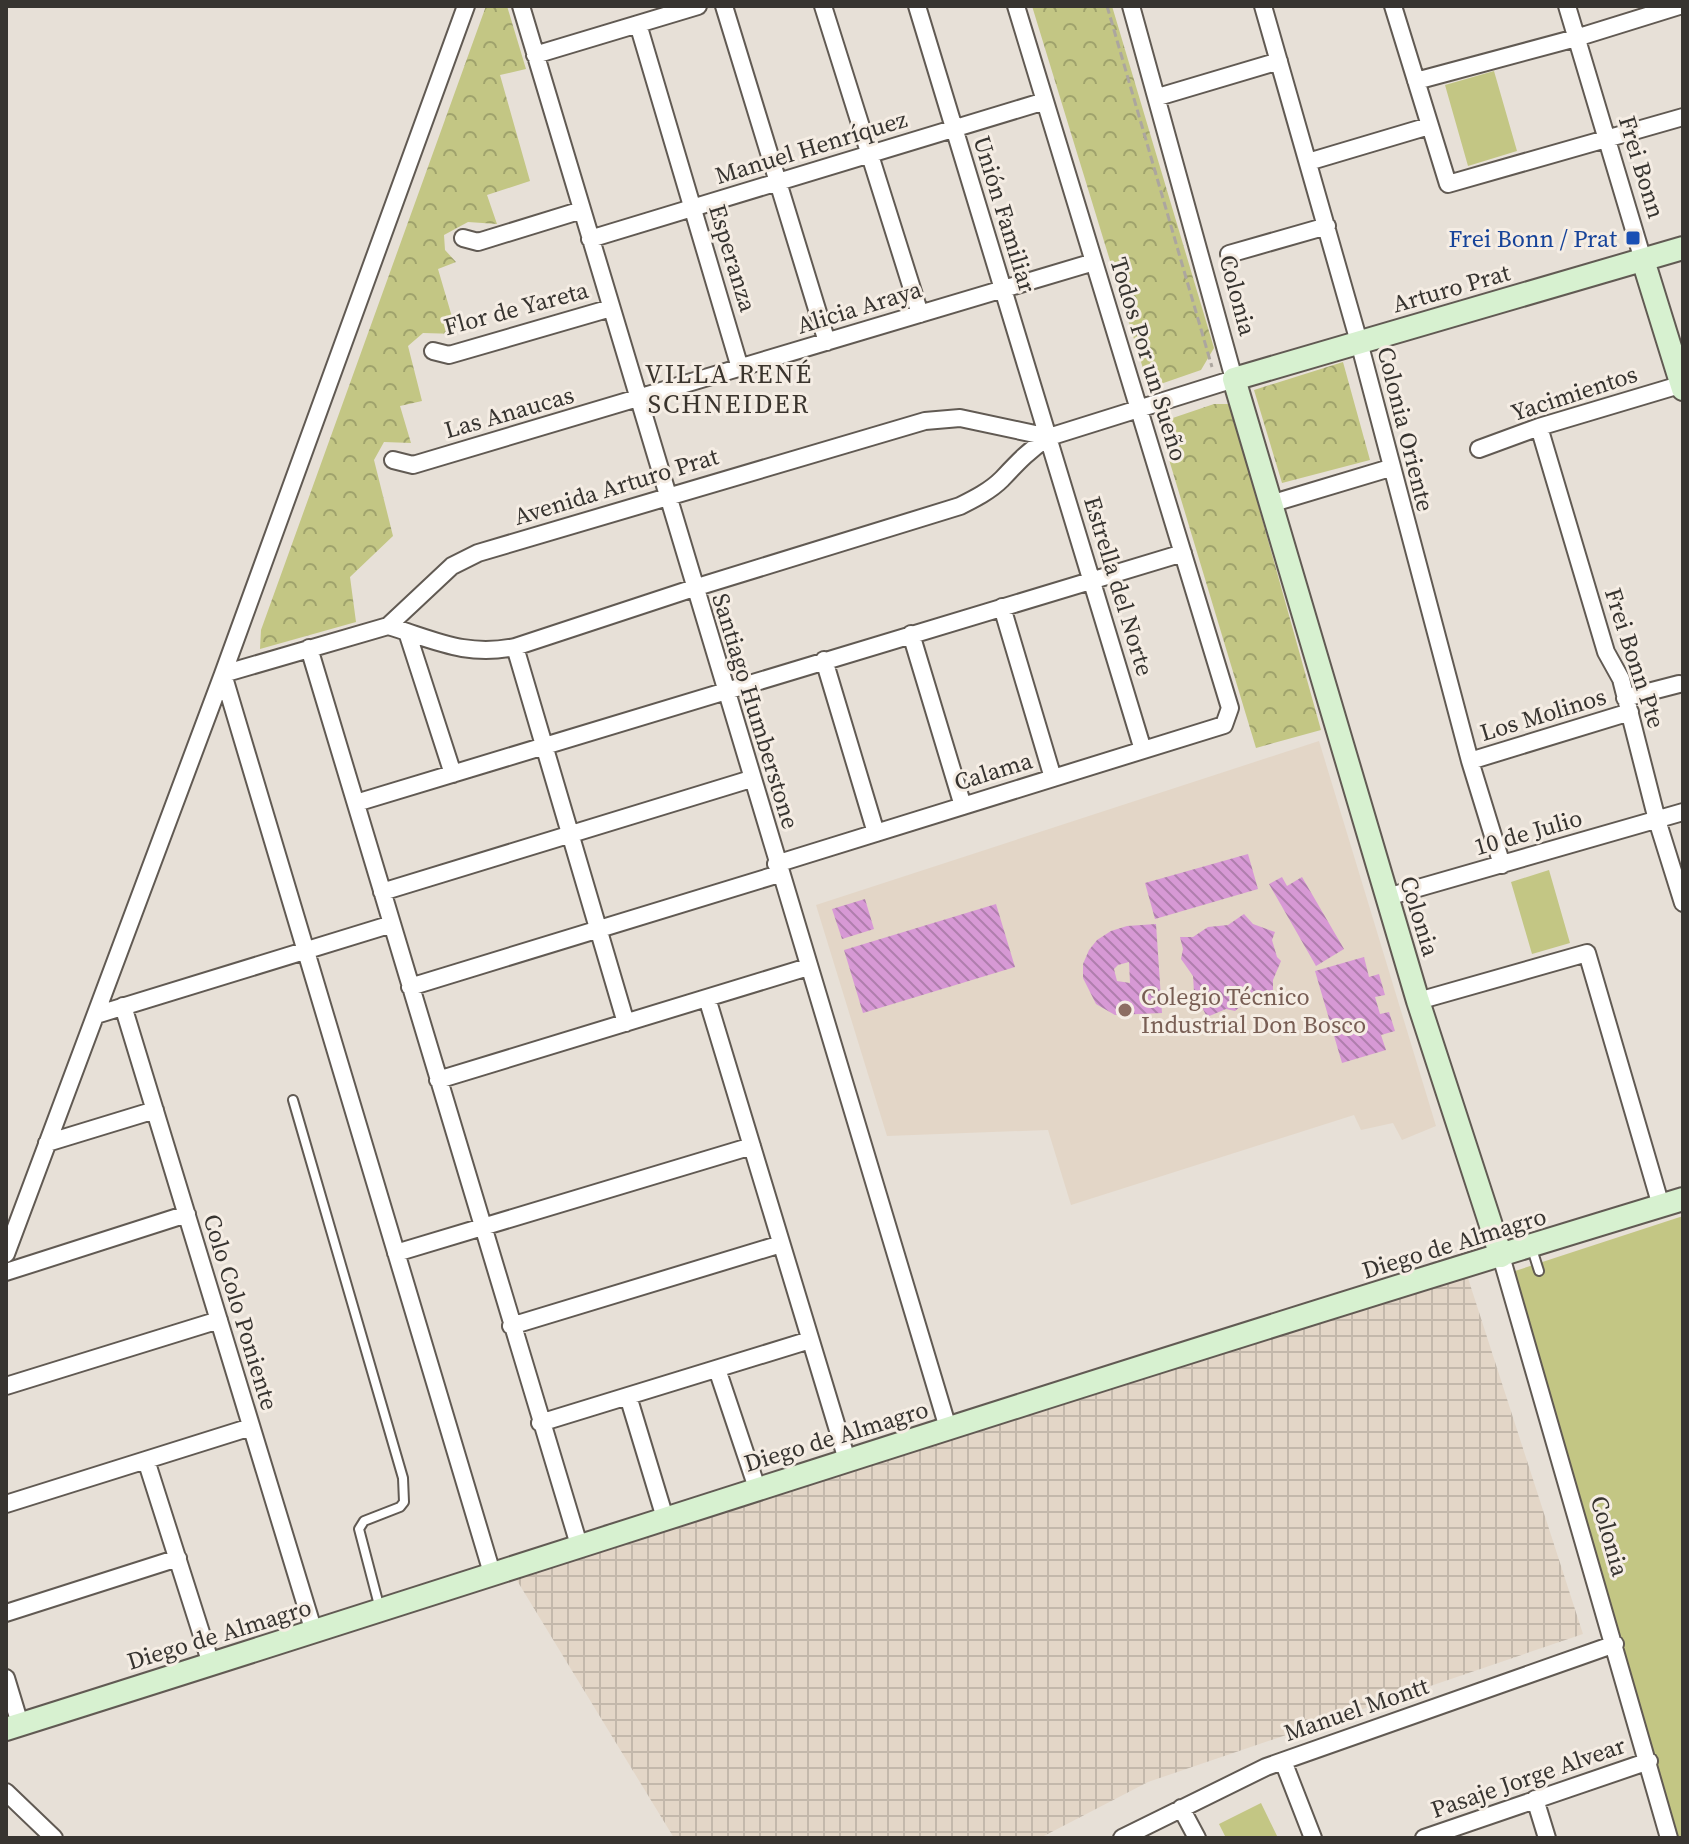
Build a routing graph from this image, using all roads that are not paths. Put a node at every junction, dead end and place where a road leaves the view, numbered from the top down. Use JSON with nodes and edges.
{"nodes":[{"id":1,"x":466,"y":6,"type":"edge"},
{"id":2,"x":521,"y":6,"type":"edge"},
{"id":3,"x":698,"y":6,"type":"edge"},
{"id":4,"x":724,"y":6,"type":"edge"},
{"id":5,"x":823,"y":6,"type":"edge"},
{"id":6,"x":917,"y":6,"type":"edge"},
{"id":7,"x":1016,"y":6,"type":"edge"},
{"id":8,"x":1131,"y":6,"type":"edge"},
{"id":9,"x":1263,"y":6,"type":"edge"},
{"id":10,"x":1393,"y":6,"type":"edge"},
{"id":11,"x":1567,"y":6,"type":"edge"},
{"id":12,"x":1679,"y":6,"type":"edge"},
{"id":13,"x":638,"y":24,"type":"junction"},
{"id":14,"x":1576,"y":38,"type":"junction"},
{"id":15,"x":535,"y":55,"type":"junction"},
{"id":16,"x":1279,"y":61,"type":"junction"},
{"id":17,"x":1416,"y":81,"type":"junction"},
{"id":18,"x":1158,"y":97,"type":"junction"},
{"id":19,"x":1045,"y":101,"type":"junction"},
{"id":20,"x":1683,"y":117,"type":"edge"},
{"id":21,"x":1429,"y":126,"type":"junction"},
{"id":22,"x":954,"y":128,"type":"junction"},
{"id":23,"x":1606,"y":140,"type":"junction"},
{"id":24,"x":869,"y":154,"type":"junction"},
{"id":25,"x":1308,"y":162,"type":"junction"},
{"id":26,"x":778,"y":182,"type":"junction"},
{"id":27,"x":693,"y":208,"type":"junction"},
{"id":28,"x":582,"y":210,"type":"junction"},
{"id":29,"x":1327,"y":226,"type":"junction"},
{"id":30,"x":463,"y":238,"type":"dead end"},
{"id":31,"x":590,"y":239,"type":"junction"},
{"id":32,"x":1683,"y":248,"type":"edge"},
{"id":33,"x":1229,"y":254,"type":"dead end"},
{"id":34,"x":1643,"y":260,"type":"junction"},
{"id":35,"x":1094,"y":262,"type":"junction"},
{"id":36,"x":1003,"y":289,"type":"junction"},
{"id":37,"x":611,"y":308,"type":"junction"},
{"id":38,"x":920,"y":314,"type":"junction"},
{"id":39,"x":827,"y":342,"type":"junction"},
{"id":40,"x":1359,"y":342,"type":"junction"},
{"id":41,"x":433,"y":351,"type":"dead end"},
{"id":42,"x":740,"y":368,"type":"junction"},
{"id":43,"x":1234,"y":379,"type":"junction"},
{"id":44,"x":1683,"y":386,"type":"edge"},
{"id":45,"x":638,"y":399,"type":"junction"},
{"id":46,"x":1139,"y":408,"type":"junction"},
{"id":47,"x":1539,"y":427,"type":"junction"},
{"id":48,"x":1049,"y":437,"type":"junction"},
{"id":49,"x":1479,"y":449,"type":"dead end"},
{"id":50,"x":393,"y":460,"type":"dead end"},
{"id":51,"x":1390,"y":468,"type":"junction"},
{"id":52,"x":667,"y":495,"type":"junction"},
{"id":53,"x":1270,"y":504,"type":"junction"},
{"id":54,"x":1183,"y":553,"type":"junction"},
{"id":55,"x":1092,"y":580,"type":"junction"},
{"id":56,"x":694,"y":588,"type":"junction"},
{"id":57,"x":1002,"y":607,"type":"junction"},
{"id":58,"x":388,"y":626,"type":"junction"},
{"id":59,"x":407,"y":632,"type":"junction"},
{"id":60,"x":911,"y":634,"type":"junction"},
{"id":61,"x":515,"y":647,"type":"junction"},
{"id":62,"x":309,"y":648,"type":"junction"},
{"id":63,"x":824,"y":660,"type":"junction"},
{"id":64,"x":223,"y":674,"type":"junction"},
{"id":65,"x":1679,"y":684,"type":"dead end"},
{"id":66,"x":725,"y":690,"type":"junction"},
{"id":67,"x":1627,"y":705,"type":"junction"},
{"id":68,"x":1224,"y":725,"type":"joint"},
{"id":69,"x":544,"y":746,"type":"junction"},
{"id":70,"x":1143,"y":750,"type":"junction"},
{"id":71,"x":1470,"y":761,"type":"junction"},
{"id":72,"x":453,"y":774,"type":"junction"},
{"id":73,"x":1053,"y":778,"type":"junction"},
{"id":74,"x":751,"y":779,"type":"junction"},
{"id":75,"x":356,"y":803,"type":"junction"},
{"id":76,"x":963,"y":806,"type":"junction"},
{"id":77,"x":1683,"y":812,"type":"edge"},
{"id":78,"x":1657,"y":820,"type":"junction"},
{"id":79,"x":876,"y":833,"type":"junction"},
{"id":80,"x":570,"y":835,"type":"junction"},
{"id":81,"x":1502,"y":865,"type":"junction"},
{"id":82,"x":778,"y":869,"type":"junction"},
{"id":83,"x":382,"y":892,"type":"junction"},
{"id":84,"x":1387,"y":897,"type":"junction"},
{"id":85,"x":1683,"y":903,"type":"edge"},
{"id":86,"x":392,"y":924,"type":"junction"},
{"id":87,"x":598,"y":930,"type":"junction"},
{"id":88,"x":306,"y":950,"type":"junction"},
{"id":89,"x":808,"y":967,"type":"junction"},
{"id":90,"x":410,"y":987,"type":"junction"},
{"id":91,"x":707,"y":998,"type":"junction"},
{"id":92,"x":1418,"y":1001,"type":"junction"},
{"id":93,"x":123,"y":1006,"type":"junction"},
{"id":94,"x":96,"y":1015,"type":"junction"},
{"id":95,"x":626,"y":1023,"type":"junction"},
{"id":96,"x":438,"y":1080,"type":"junction"},
{"id":97,"x":293,"y":1100,"type":"dead end"},
{"id":98,"x":155,"y":1110,"type":"junction"},
{"id":99,"x":47,"y":1143,"type":"junction"},
{"id":100,"x":752,"y":1146,"type":"junction"},
{"id":101,"x":1672,"y":1203,"type":"edge"},
{"id":102,"x":187,"y":1214,"type":"junction"},
{"id":103,"x":482,"y":1227,"type":"junction"},
{"id":104,"x":781,"y":1244,"type":"junction"},
{"id":105,"x":1531,"y":1246,"type":"junction"},
{"id":106,"x":396,"y":1253,"type":"junction"},
{"id":107,"x":6,"y":1254,"type":"edge"},
{"id":108,"x":1501,"y":1256,"type":"junction"},
{"id":109,"x":1539,"y":1271,"type":"dead end"},
{"id":110,"x":6,"y":1272,"type":"edge"},
{"id":111,"x":219,"y":1320,"type":"junction"},
{"id":112,"x":511,"y":1326,"type":"junction"},
{"id":113,"x":810,"y":1340,"type":"junction"},
{"id":114,"x":717,"y":1369,"type":"junction"},
{"id":115,"x":6,"y":1386,"type":"edge"},
{"id":116,"x":628,"y":1396,"type":"junction"},
{"id":117,"x":540,"y":1423,"type":"junction"},
{"id":118,"x":251,"y":1427,"type":"junction"},
{"id":119,"x":948,"y":1428,"type":"junction"},
{"id":120,"x":146,"y":1460,"type":"junction"},
{"id":121,"x":847,"y":1460,"type":"junction"},
{"id":122,"x":757,"y":1488,"type":"junction"},
{"id":123,"x":6,"y":1504,"type":"edge"},
{"id":124,"x":665,"y":1518,"type":"junction"},
{"id":125,"x":579,"y":1545,"type":"junction"},
{"id":126,"x":178,"y":1558,"type":"junction"},
{"id":127,"x":492,"y":1573,"type":"junction"},
{"id":128,"x":380,"y":1610,"type":"junction"},
{"id":129,"x":6,"y":1613,"type":"edge"},
{"id":130,"x":314,"y":1632,"type":"junction"},
{"id":131,"x":1615,"y":1644,"type":"junction"},
{"id":132,"x":211,"y":1664,"type":"junction"},
{"id":133,"x":6,"y":1678,"type":"edge"},
{"id":134,"x":13,"y":1727,"type":"edge"},
{"id":135,"x":1283,"y":1761,"type":"junction"},
{"id":136,"x":1649,"y":1761,"type":"junction"},
{"id":137,"x":6,"y":1792,"type":"edge"},
{"id":138,"x":1535,"y":1799,"type":"junction"},
{"id":139,"x":1181,"y":1808,"type":"junction"},
{"id":140,"x":1430,"y":1837,"type":"edge"},
{"id":141,"x":54,"y":1838,"type":"edge"},
{"id":142,"x":1122,"y":1838,"type":"edge"},
{"id":143,"x":1197,"y":1838,"type":"edge"},
{"id":144,"x":1313,"y":1838,"type":"edge"},
{"id":145,"x":1547,"y":1838,"type":"edge"},
{"id":146,"x":1669,"y":1838,"type":"edge"}],
"edges":[{"from":1,"to":64,"type":"street"},
{"from":2,"to":15,"type":"street","name":"Santiago Humberstone"},
{"from":3,"to":13,"type":"street"},
{"from":4,"to":26,"type":"street"},
{"from":5,"to":24,"type":"street"},
{"from":6,"to":22,"type":"street","name":"Unión Familiar"},
{"from":7,"to":19,"type":"street","name":"Todos Por un Sueño"},
{"from":8,"to":18,"type":"street","name":"Colonia"},
{"from":9,"to":16,"type":"street","name":"Colonia Oriente"},
{"from":10,"to":17,"type":"street"},
{"from":11,"to":14,"type":"street","name":"Frei Bonn"},
{"from":12,"to":14,"type":"street"},
{"from":13,"to":15,"type":"street"},
{"from":13,"to":27,"type":"street","name":"Esperanza"},
{"from":14,"to":17,"type":"street"},
{"from":14,"to":23,"type":"street","name":"Frei Bonn"},
{"from":15,"to":28,"type":"street","name":"Santiago Humberstone"},
{"from":16,"to":18,"type":"street"},
{"from":16,"to":25,"type":"street","name":"Colonia Oriente"},
{"from":17,"to":21,"type":"street"},
{"from":18,"to":43,"type":"street","name":"Colonia"},
{"from":19,"to":22,"type":"street","name":"Manuel Henríquez"},
{"from":19,"to":35,"type":"street","name":"Todos Por un Sueño"},
{"from":20,"to":23,"type":"street"},
{"from":21,"to":23,"type":"street"},
{"from":21,"to":25,"type":"street"},
{"from":22,"to":24,"type":"street","name":"Manuel Henríquez"},
{"from":22,"to":36,"type":"street","name":"Unión Familiar"},
{"from":23,"to":34,"type":"street","name":"Frei Bonn"},
{"from":24,"to":26,"type":"street","name":"Manuel Henríquez"},
{"from":24,"to":38,"type":"street"},
{"from":25,"to":29,"type":"street","name":"Colonia Oriente"},
{"from":26,"to":27,"type":"street","name":"Manuel Henríquez"},
{"from":26,"to":39,"type":"street"},
{"from":27,"to":31,"type":"street","name":"Manuel Henríquez"},
{"from":27,"to":42,"type":"street","name":"Esperanza"},
{"from":28,"to":30,"type":"street"},
{"from":28,"to":31,"type":"street","name":"Santiago Humberstone"},
{"from":29,"to":33,"type":"street"},
{"from":29,"to":40,"type":"street","name":"Colonia Oriente"},
{"from":31,"to":37,"type":"street","name":"Santiago Humberstone"},
{"from":32,"to":34,"type":"street","name":"Arturo Prat"},
{"from":34,"to":40,"type":"street","name":"Arturo Prat"},
{"from":34,"to":44,"type":"street","name":"Frei Bonn"},
{"from":35,"to":36,"type":"street","name":"Alicia Araya"},
{"from":35,"to":46,"type":"street","name":"Todos Por un Sueño"},
{"from":36,"to":38,"type":"street","name":"Alicia Araya"},
{"from":36,"to":48,"type":"street","name":"Unión Familiar"},
{"from":37,"to":41,"type":"street","name":"Flor de Yareta"},
{"from":37,"to":45,"type":"street","name":"Santiago Humberstone"},
{"from":38,"to":39,"type":"street","name":"Alicia Araya"},
{"from":39,"to":42,"type":"street","name":"Alicia Araya"},
{"from":40,"to":43,"type":"street","name":"Arturo Prat"},
{"from":40,"to":51,"type":"street","name":"Colonia Oriente"},
{"from":42,"to":45,"type":"street","name":"Alicia Araya"},
{"from":43,"to":46,"type":"street","name":"Avenida Arturo Prat"},
{"from":43,"to":53,"type":"street","name":"Colonia"},
{"from":44,"to":47,"type":"street","name":"Yacimientos"},
{"from":45,"to":50,"type":"street","name":"Las Anaucas"},
{"from":45,"to":52,"type":"street","name":"Santiago Humberstone"},
{"from":46,"to":48,"type":"street","name":"Avenida Arturo Prat"},
{"from":46,"to":54,"type":"street","name":"Todos Por un Sueño"},
{"from":47,"to":49,"type":"street","name":"Yacimientos"},
{"from":47,"to":67,"type":"street","name":"Frei Bonn Pte"},
{"from":48,"to":52,"type":"street","name":"Avenida Arturo Prat"},
{"from":48,"to":55,"type":"street","name":"Estrella del Norte"},
{"from":48,"to":56,"type":"street","name":"Avenida Arturo Prat"},
{"from":51,"to":53,"type":"street"},
{"from":51,"to":71,"type":"street","name":"Colonia Oriente"},
{"from":52,"to":56,"type":"street","name":"Santiago Humberstone"},
{"from":52,"to":58,"type":"street","name":"Avenida Arturo Prat"},
{"from":53,"to":84,"type":"street","name":"Colonia"},
{"from":54,"to":55,"type":"street"},
{"from":54,"to":68,"type":"street","name":"Todos Por un Sueño"},
{"from":55,"to":57,"type":"street"},
{"from":55,"to":70,"type":"street","name":"Estrella del Norte"},
{"from":56,"to":61,"type":"street","name":"Avenida Arturo Prat"},
{"from":56,"to":66,"type":"street","name":"Santiago Humberstone"},
{"from":57,"to":60,"type":"street"},
{"from":57,"to":73,"type":"street"},
{"from":58,"to":59,"type":"street","name":"Avenida Arturo Prat"},
{"from":58,"to":62,"type":"street","name":"Avenida Arturo Prat"},
{"from":59,"to":61,"type":"street","name":"Avenida Arturo Prat"},
{"from":59,"to":72,"type":"street"},
{"from":60,"to":63,"type":"street"},
{"from":60,"to":76,"type":"street"},
{"from":61,"to":69,"type":"street"},
{"from":62,"to":64,"type":"street","name":"Avenida Arturo Prat"},
{"from":62,"to":75,"type":"street"},
{"from":63,"to":66,"type":"street"},
{"from":63,"to":79,"type":"street"},
{"from":64,"to":88,"type":"street"},
{"from":64,"to":94,"type":"street"},
{"from":65,"to":67,"type":"street","name":"Los Molinos"},
{"from":66,"to":69,"type":"street"},
{"from":66,"to":74,"type":"street","name":"Santiago Humberstone"},
{"from":67,"to":71,"type":"street","name":"Los Molinos"},
{"from":67,"to":78,"type":"street","name":"Frei Bonn Pte"},
{"from":68,"to":70,"type":"street","name":"Calama"},
{"from":69,"to":72,"type":"street"},
{"from":69,"to":80,"type":"street"},
{"from":70,"to":73,"type":"street","name":"Calama"},
{"from":71,"to":81,"type":"street","name":"Colonia Oriente"},
{"from":72,"to":75,"type":"street"},
{"from":73,"to":76,"type":"street","name":"Calama"},
{"from":74,"to":80,"type":"street"},
{"from":74,"to":82,"type":"street","name":"Santiago Humberstone"},
{"from":75,"to":83,"type":"street"},
{"from":76,"to":79,"type":"street","name":"Calama"},
{"from":77,"to":78,"type":"street","name":"10 de Julio"},
{"from":78,"to":81,"type":"street","name":"10 de Julio"},
{"from":78,"to":85,"type":"street","name":"Frei Bonn Pte"},
{"from":79,"to":82,"type":"street","name":"Calama"},
{"from":80,"to":83,"type":"street"},
{"from":80,"to":87,"type":"street"},
{"from":81,"to":84,"type":"street","name":"10 de Julio"},
{"from":82,"to":87,"type":"street","name":"Calama"},
{"from":82,"to":89,"type":"street","name":"Santiago Humberstone"},
{"from":83,"to":86,"type":"street"},
{"from":84,"to":92,"type":"street","name":"Colonia"},
{"from":86,"to":88,"type":"street"},
{"from":86,"to":90,"type":"street"},
{"from":87,"to":90,"type":"street","name":"Calama"},
{"from":87,"to":95,"type":"street"},
{"from":88,"to":93,"type":"street"},
{"from":88,"to":106,"type":"street"},
{"from":89,"to":91,"type":"street"},
{"from":89,"to":119,"type":"street","name":"Santiago Humberstone"},
{"from":90,"to":96,"type":"street"},
{"from":91,"to":95,"type":"street"},
{"from":91,"to":100,"type":"street"},
{"from":92,"to":101,"type":"street"},
{"from":92,"to":108,"type":"street","name":"Colonia"},
{"from":93,"to":94,"type":"street"},
{"from":93,"to":98,"type":"street","name":"Colo Colo Poniente"},
{"from":94,"to":99,"type":"street"},
{"from":95,"to":96,"type":"street"},
{"from":96,"to":103,"type":"street"},
{"from":97,"to":128,"type":"lane"},
{"from":98,"to":99,"type":"street"},
{"from":98,"to":102,"type":"street","name":"Colo Colo Poniente"},
{"from":99,"to":107,"type":"street"},
{"from":100,"to":103,"type":"street"},
{"from":100,"to":104,"type":"street"},
{"from":101,"to":105,"type":"street","name":"Diego de Almagro"},
{"from":102,"to":110,"type":"street"},
{"from":102,"to":111,"type":"street","name":"Colo Colo Poniente"},
{"from":103,"to":106,"type":"street"},
{"from":103,"to":112,"type":"street"},
{"from":104,"to":112,"type":"street"},
{"from":104,"to":113,"type":"street"},
{"from":105,"to":108,"type":"street","name":"Diego de Almagro"},
{"from":105,"to":109,"type":"lane"},
{"from":106,"to":127,"type":"street"},
{"from":108,"to":119,"type":"street","name":"Diego de Almagro"},
{"from":108,"to":131,"type":"street","name":"Colonia"},
{"from":111,"to":115,"type":"street"},
{"from":111,"to":118,"type":"street","name":"Colo Colo Poniente"},
{"from":112,"to":117,"type":"street"},
{"from":113,"to":114,"type":"street"},
{"from":113,"to":121,"type":"street"},
{"from":114,"to":116,"type":"street"},
{"from":114,"to":122,"type":"street"},
{"from":116,"to":117,"type":"street"},
{"from":116,"to":124,"type":"street"},
{"from":117,"to":125,"type":"street"},
{"from":118,"to":120,"type":"street"},
{"from":118,"to":130,"type":"street","name":"Colo Colo Poniente"},
{"from":119,"to":121,"type":"street","name":"Diego de Almagro"},
{"from":120,"to":123,"type":"street"},
{"from":120,"to":126,"type":"street"},
{"from":121,"to":122,"type":"street","name":"Diego de Almagro"},
{"from":122,"to":124,"type":"street","name":"Diego de Almagro"},
{"from":124,"to":125,"type":"street","name":"Diego de Almagro"},
{"from":125,"to":127,"type":"street","name":"Diego de Almagro"},
{"from":126,"to":129,"type":"street"},
{"from":126,"to":132,"type":"street"},
{"from":127,"to":128,"type":"street","name":"Diego de Almagro"},
{"from":128,"to":130,"type":"street","name":"Diego de Almagro"},
{"from":130,"to":132,"type":"street","name":"Diego de Almagro"},
{"from":131,"to":135,"type":"street","name":"Manuel Montt"},
{"from":131,"to":136,"type":"street","name":"Colonia"},
{"from":132,"to":134,"type":"street","name":"Diego de Almagro"},
{"from":133,"to":134,"type":"street"},
{"from":135,"to":139,"type":"street","name":"Manuel Montt"},
{"from":135,"to":144,"type":"street"},
{"from":136,"to":138,"type":"street","name":"Pasaje Jorge Alvear"},
{"from":136,"to":146,"type":"street","name":"Colonia"},
{"from":137,"to":141,"type":"street"},
{"from":138,"to":140,"type":"street","name":"Pasaje Jorge Alvear"},
{"from":138,"to":145,"type":"street"},
{"from":139,"to":142,"type":"street","name":"Manuel Montt"},
{"from":139,"to":143,"type":"street"}]}
